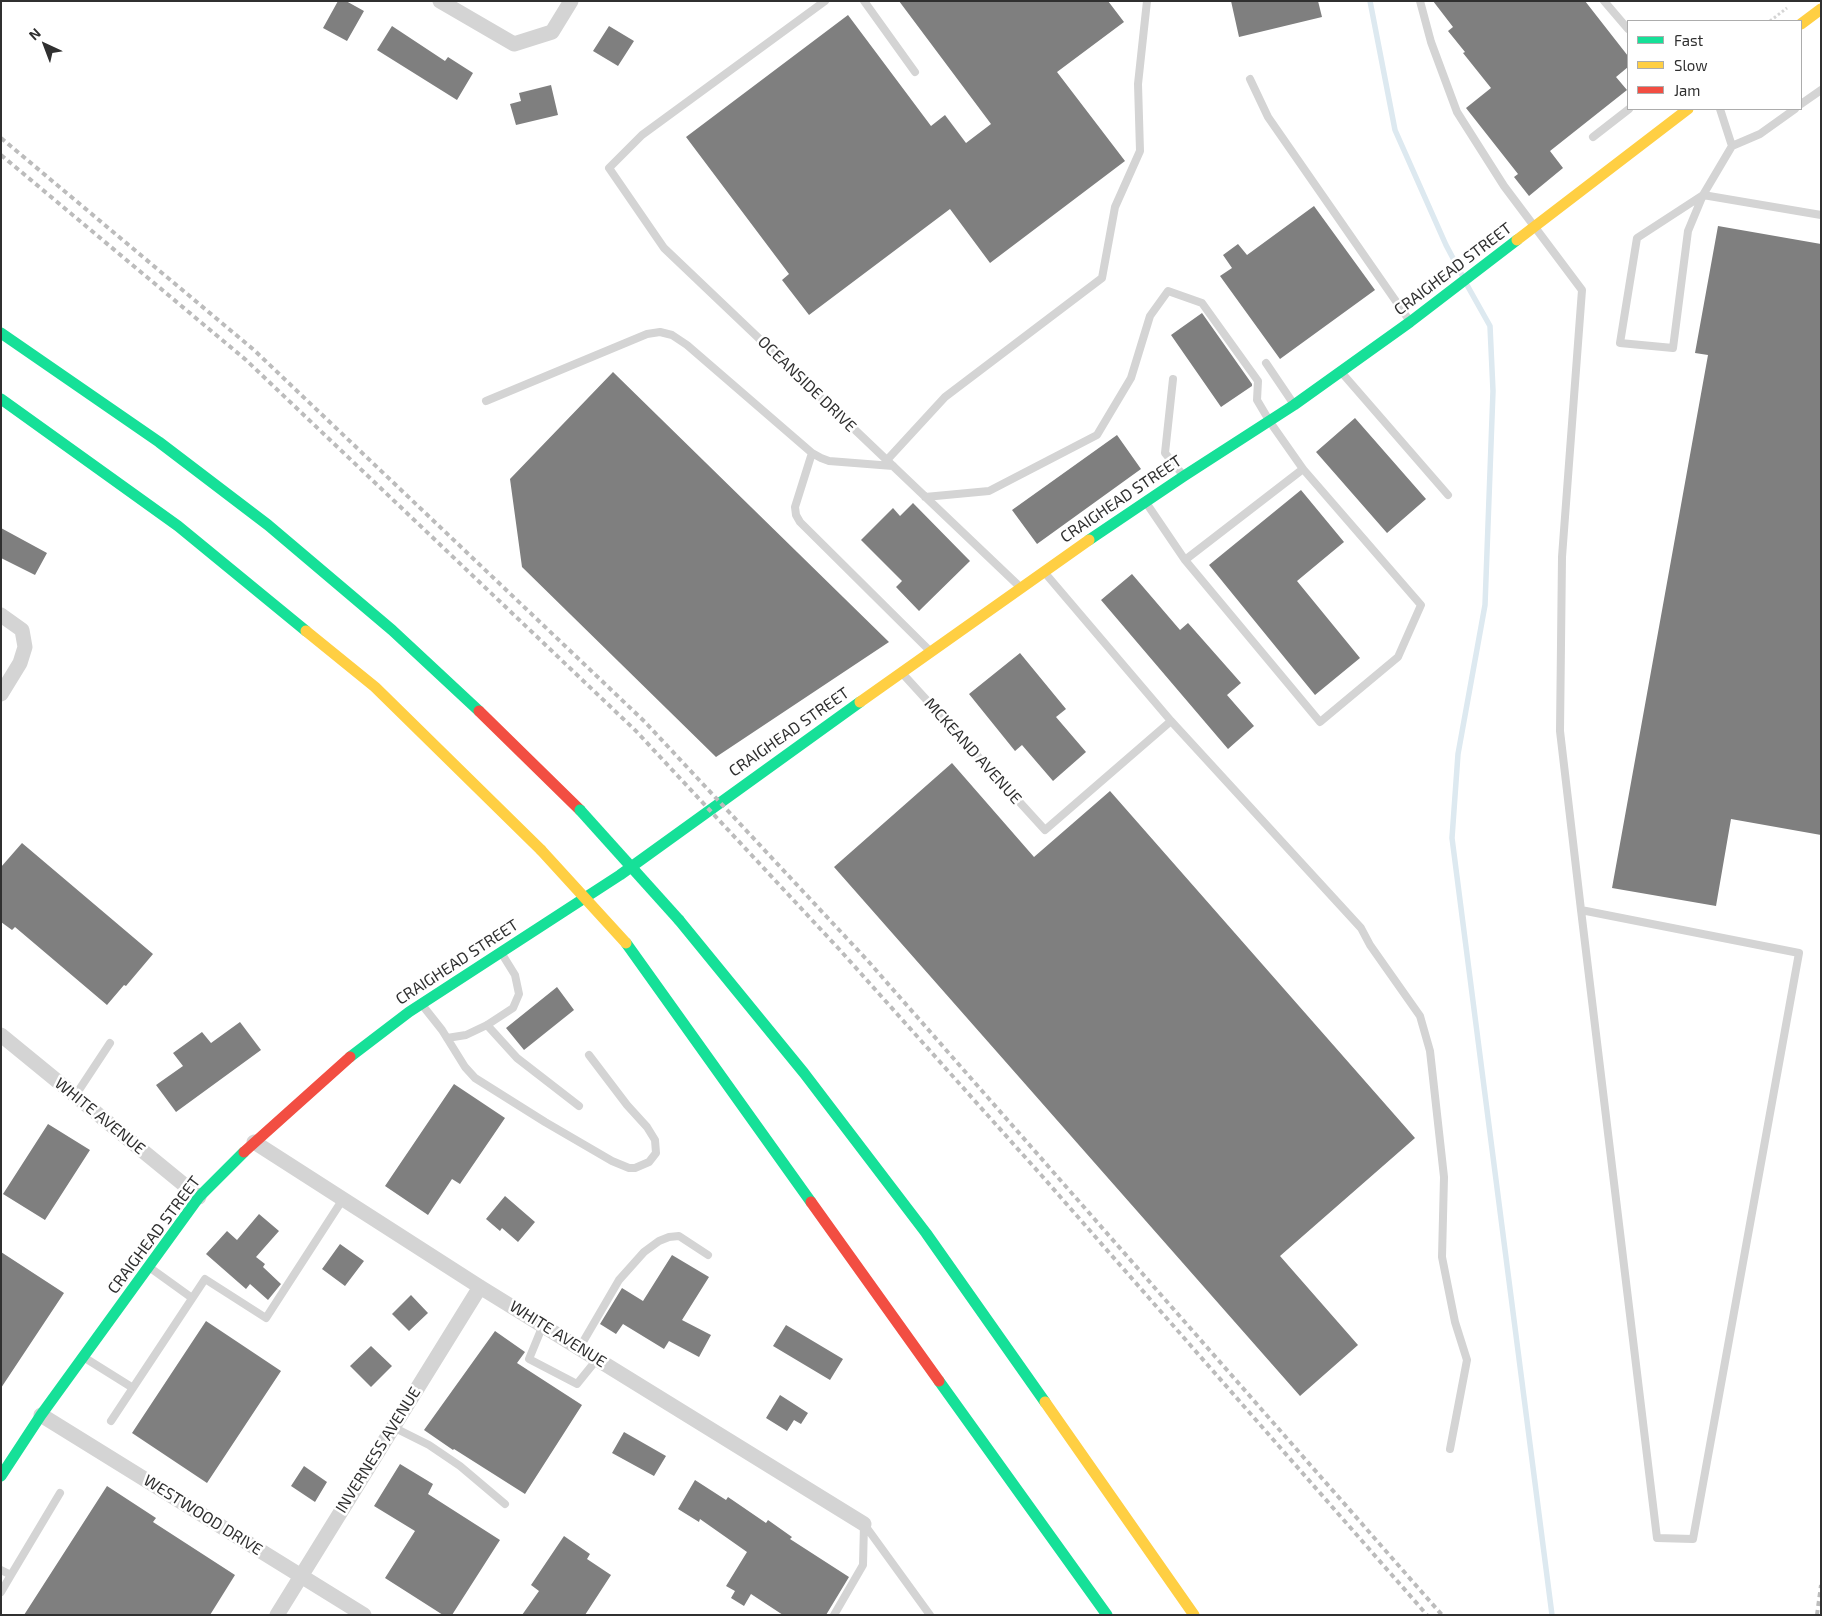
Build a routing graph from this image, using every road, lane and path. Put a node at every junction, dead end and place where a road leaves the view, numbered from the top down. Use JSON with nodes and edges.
{"nodes":[{"id":1,"x":440,"y":1,"type":"edge"},
{"id":2,"x":571,"y":1,"type":"edge"},
{"id":3,"x":825,"y":1,"type":"edge"},
{"id":4,"x":864,"y":1,"type":"edge"},
{"id":5,"x":1147,"y":1,"type":"edge"},
{"id":6,"x":1420,"y":1,"type":"edge"},
{"id":7,"x":1604,"y":1,"type":"edge"},
{"id":8,"x":1789,"y":6,"type":"dead end"},
{"id":9,"x":1821,"y":9,"type":"edge"},
{"id":10,"x":1771,"y":20,"type":"edge"},
{"id":11,"x":1802,"y":23,"type":"edge"},
{"id":12,"x":1627,"y":29,"type":"edge"},
{"id":13,"x":915,"y":72,"type":"dead end"},
{"id":14,"x":1250,"y":79,"type":"dead end"},
{"id":15,"x":1821,"y":90,"type":"edge"},
{"id":16,"x":1802,"y":103,"type":"edge"},
{"id":17,"x":1628,"y":110,"type":"edge"},
{"id":18,"x":1687,"y":110,"type":"edge"},
{"id":19,"x":1720,"y":110,"type":"edge"},
{"id":20,"x":1794,"y":110,"type":"edge"},
{"id":21,"x":1593,"y":137,"type":"dead end"},
{"id":22,"x":1732,"y":146,"type":"junction"},
{"id":23,"x":1703,"y":195,"type":"junction"},
{"id":24,"x":1821,"y":215,"type":"edge"},
{"id":25,"x":1535,"y":227,"type":"junction"},
{"id":26,"x":1410,"y":322,"type":"junction"},
{"id":27,"x":1,"y":333,"type":"edge"},
{"id":28,"x":1266,"y":363,"type":"dead end"},
{"id":29,"x":1341,"y":371,"type":"junction"},
{"id":30,"x":1173,"y":379,"type":"dead end"},
{"id":31,"x":1,"y":399,"type":"edge"},
{"id":32,"x":486,"y":401,"type":"dead end"},
{"id":33,"x":1294,"y":405,"type":"junction"},
{"id":34,"x":1270,"y":422,"type":"junction"},
{"id":35,"x":812,"y":453,"type":"junction"},
{"id":36,"x":890,"y":463,"type":"junction"},
{"id":37,"x":1303,"y":469,"type":"junction"},
{"id":38,"x":1184,"y":476,"type":"junction"},
{"id":39,"x":1448,"y":495,"type":"dead end"},
{"id":40,"x":925,"y":497,"type":"junction"},
{"id":41,"x":1146,"y":502,"type":"junction"},
{"id":42,"x":1185,"y":560,"type":"junction"},
{"id":43,"x":1044,"y":571,"type":"junction"},
{"id":44,"x":1021,"y":587,"type":"junction"},
{"id":45,"x":5,"y":618,"type":"edge"},
{"id":46,"x":930,"y":652,"type":"junction"},
{"id":47,"x":902,"y":673,"type":"junction"},
{"id":48,"x":1,"y":694,"type":"edge"},
{"id":49,"x":1171,"y":721,"type":"junction"},
{"id":50,"x":1582,"y":910,"type":"junction"},
{"id":51,"x":501,"y":952,"type":"junction"},
{"id":52,"x":422,"y":1004,"type":"junction"},
{"id":53,"x":487,"y":1025,"type":"junction"},
{"id":54,"x":1,"y":1036,"type":"edge"},
{"id":55,"x":447,"y":1038,"type":"junction"},
{"id":56,"x":110,"y":1043,"type":"dead end"},
{"id":57,"x":589,"y":1055,"type":"dead end"},
{"id":58,"x":75,"y":1096,"type":"junction"},
{"id":59,"x":579,"y":1106,"type":"dead end"},
{"id":60,"x":254,"y":1142,"type":"junction"},
{"id":61,"x":199,"y":1197,"type":"junction"},
{"id":62,"x":343,"y":1198,"type":"junction"},
{"id":63,"x":708,"y":1255,"type":"dead end"},
{"id":64,"x":148,"y":1266,"type":"junction"},
{"id":65,"x":480,"y":1286,"type":"junction"},
{"id":66,"x":192,"y":1298,"type":"junction"},
{"id":67,"x":543,"y":1324,"type":"junction"},
{"id":68,"x":580,"y":1347,"type":"junction"},
{"id":69,"x":83,"y":1357,"type":"junction"},
{"id":70,"x":598,"y":1358,"type":"junction"},
{"id":71,"x":133,"y":1388,"type":"junction"},
{"id":72,"x":41,"y":1415,"type":"junction"},
{"id":73,"x":111,"y":1421,"type":"dead end"},
{"id":74,"x":393,"y":1426,"type":"junction"},
{"id":75,"x":1450,"y":1449,"type":"dead end"},
{"id":76,"x":1,"y":1476,"type":"edge"},
{"id":77,"x":60,"y":1493,"type":"dead end"},
{"id":78,"x":505,"y":1504,"type":"dead end"},
{"id":79,"x":864,"y":1524,"type":"junction"},
{"id":80,"x":1,"y":1570,"type":"edge"},
{"id":81,"x":11,"y":1575,"type":"junction"},
{"id":82,"x":301,"y":1575,"type":"junction"},
{"id":83,"x":1,"y":1592,"type":"edge"},
{"id":84,"x":278,"y":1615,"type":"edge"},
{"id":85,"x":364,"y":1615,"type":"edge"},
{"id":86,"x":834,"y":1615,"type":"edge"},
{"id":87,"x":930,"y":1615,"type":"edge"},
{"id":88,"x":1107,"y":1615,"type":"edge"},
{"id":89,"x":1194,"y":1615,"type":"edge"}],
"edges":[{"from":1,"to":2,"type":"street"},
{"from":3,"to":36,"type":"lane","name":"OCEANSIDE DRIVE"},
{"from":4,"to":13,"type":"lane"},
{"from":5,"to":36,"type":"lane"},
{"from":6,"to":25,"type":"lane"},
{"from":7,"to":12,"type":"lane"},
{"from":8,"to":10,"type":"path"},
{"from":9,"to":11,"type":"main road"},
{"from":14,"to":26,"type":"lane"},
{"from":15,"to":16,"type":"lane"},
{"from":17,"to":21,"type":"lane"},
{"from":18,"to":25,"type":"main road","name":"CRAIGHEAD STREET"},
{"from":19,"to":22,"type":"lane"},
{"from":20,"to":22,"type":"lane"},
{"from":22,"to":23,"type":"lane"},
{"from":23,"to":23,"type":"lane"},
{"from":23,"to":24,"type":"lane"},
{"from":25,"to":26,"type":"main road","name":"CRAIGHEAD STREET"},
{"from":25,"to":50,"type":"lane"},
{"from":26,"to":29,"type":"main road","name":"CRAIGHEAD STREET"},
{"from":27,"to":89,"type":"main road","bridge":true},
{"from":28,"to":33,"type":"lane"},
{"from":29,"to":33,"type":"main road","name":"CRAIGHEAD STREET"},
{"from":29,"to":39,"type":"lane"},
{"from":30,"to":38,"type":"lane"},
{"from":31,"to":88,"type":"main road","bridge":true},
{"from":32,"to":35,"type":"lane"},
{"from":33,"to":34,"type":"main road","name":"CRAIGHEAD STREET"},
{"from":34,"to":37,"type":"lane"},
{"from":34,"to":38,"type":"main road","name":"CRAIGHEAD STREET"},
{"from":34,"to":40,"type":"lane"},
{"from":35,"to":36,"type":"lane"},
{"from":35,"to":46,"type":"lane"},
{"from":36,"to":40,"type":"lane","name":"OCEANSIDE DRIVE"},
{"from":37,"to":42,"type":"lane"},
{"from":37,"to":42,"type":"lane"},
{"from":38,"to":41,"type":"main road","name":"CRAIGHEAD STREET"},
{"from":40,"to":44,"type":"lane","name":"OCEANSIDE DRIVE"},
{"from":41,"to":42,"type":"lane"},
{"from":41,"to":43,"type":"main road","name":"CRAIGHEAD STREET"},
{"from":43,"to":44,"type":"main road","name":"CRAIGHEAD STREET"},
{"from":43,"to":49,"type":"lane"},
{"from":44,"to":46,"type":"main road","name":"CRAIGHEAD STREET"},
{"from":45,"to":48,"type":"street"},
{"from":46,"to":47,"type":"main road","name":"CRAIGHEAD STREET"},
{"from":47,"to":49,"type":"lane","name":"MCKEAND AVENUE"},
{"from":47,"to":51,"type":"main road","name":"CRAIGHEAD STREET"},
{"from":49,"to":75,"type":"lane"},
{"from":50,"to":50,"type":"lane"},
{"from":51,"to":52,"type":"main road","name":"CRAIGHEAD STREET"},
{"from":51,"to":53,"type":"lane"},
{"from":52,"to":55,"type":"lane"},
{"from":52,"to":60,"type":"main road","name":"CRAIGHEAD STREET"},
{"from":53,"to":55,"type":"lane"},
{"from":53,"to":59,"type":"lane"},
{"from":54,"to":58,"type":"street","name":"WHITE AVENUE"},
{"from":55,"to":57,"type":"lane"},
{"from":56,"to":58,"type":"lane"},
{"from":58,"to":61,"type":"street","name":"WHITE AVENUE"},
{"from":60,"to":61,"type":"main road","name":"CRAIGHEAD STREET"},
{"from":60,"to":62,"type":"street","name":"WHITE AVENUE"},
{"from":61,"to":64,"type":"main road","name":"CRAIGHEAD STREET"},
{"from":62,"to":65,"type":"street","name":"WHITE AVENUE"},
{"from":62,"to":66,"type":"lane"},
{"from":63,"to":68,"type":"lane"},
{"from":64,"to":66,"type":"lane"},
{"from":64,"to":69,"type":"main road","name":"CRAIGHEAD STREET"},
{"from":65,"to":67,"type":"street","name":"WHITE AVENUE"},
{"from":65,"to":74,"type":"street","name":"INVERNESS AVENUE"},
{"from":66,"to":71,"type":"lane"},
{"from":67,"to":68,"type":"street","name":"WHITE AVENUE"},
{"from":67,"to":70,"type":"lane"},
{"from":68,"to":70,"type":"street","name":"WHITE AVENUE"},
{"from":69,"to":71,"type":"lane"},
{"from":69,"to":72,"type":"main road","name":"CRAIGHEAD STREET"},
{"from":70,"to":79,"type":"street","name":"WHITE AVENUE"},
{"from":71,"to":73,"type":"lane"},
{"from":72,"to":76,"type":"main road","name":"CRAIGHEAD STREET"},
{"from":72,"to":82,"type":"street","name":"WESTWOOD DRIVE"},
{"from":74,"to":78,"type":"lane"},
{"from":74,"to":82,"type":"street","name":"INVERNESS AVENUE"},
{"from":77,"to":81,"type":"lane"},
{"from":79,"to":86,"type":"lane"},
{"from":79,"to":87,"type":"lane"},
{"from":80,"to":81,"type":"lane"},
{"from":81,"to":83,"type":"lane"},
{"from":82,"to":84,"type":"street","name":"INVERNESS AVENUE"},
{"from":82,"to":85,"type":"street","name":"WESTWOOD DRIVE"}]}
